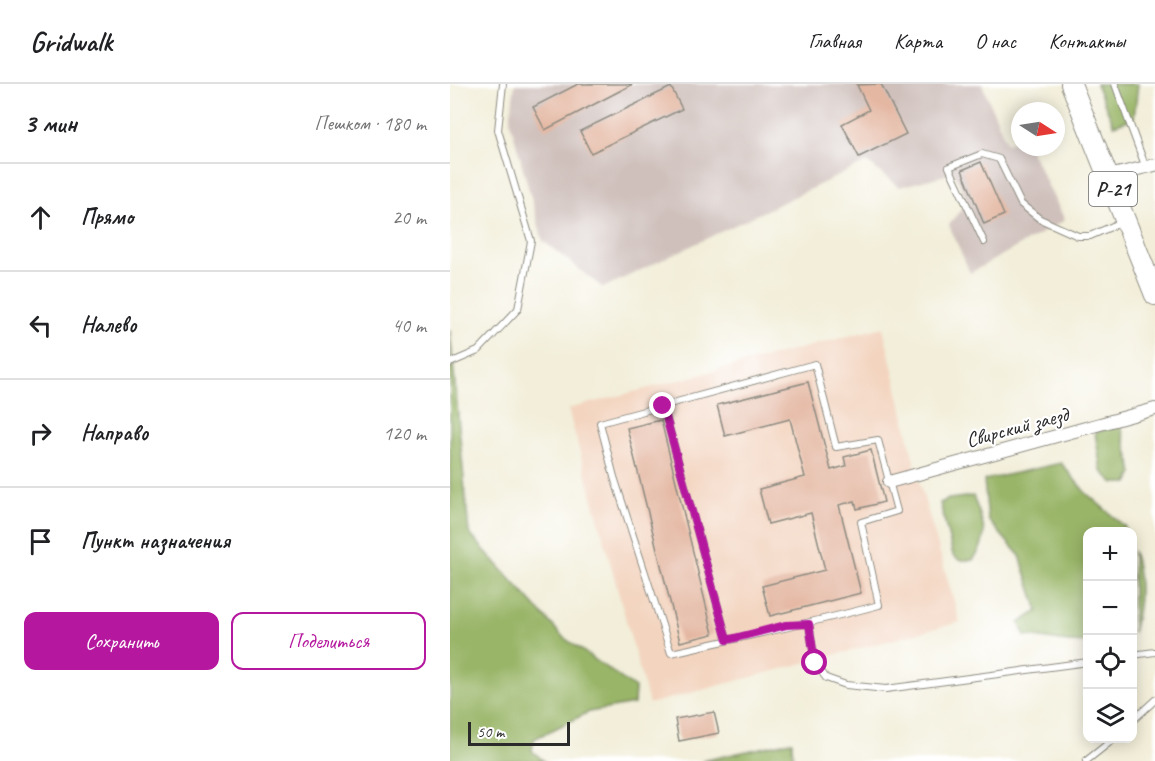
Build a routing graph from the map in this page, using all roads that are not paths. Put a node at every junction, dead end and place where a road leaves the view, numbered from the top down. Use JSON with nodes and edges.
{"nodes":[{"id":1,"x":503,"y":84,"type":"edge"},
{"id":2,"x":1071,"y":84,"type":"edge"},
{"id":3,"x":1115,"y":84,"type":"edge"},
{"id":4,"x":1151,"y":166,"type":"edge"},
{"id":5,"x":1108,"y":176,"type":"junction"},
{"id":6,"x":1125,"y":220,"type":"junction"},
{"id":7,"x":984,"y":242,"type":"dead end"},
{"id":8,"x":1155,"y":295,"type":"edge"},
{"id":9,"x":450,"y":363,"type":"edge"},
{"id":10,"x":663,"y":406,"type":"junction"},
{"id":11,"x":1155,"y":409,"type":"edge"},
{"id":12,"x":889,"y":482,"type":"junction"},
{"id":13,"x":809,"y":624,"type":"junction"},
{"id":14,"x":727,"y":640,"type":"junction"},
{"id":15,"x":1155,"y":652,"type":"edge"},
{"id":16,"x":1137,"y":655,"type":"edge"},
{"id":17,"x":1083,"y":663,"type":"edge"},
{"id":18,"x":1155,"y":700,"type":"edge"},
{"id":19,"x":1137,"y":716,"type":"edge"},
{"id":20,"x":1110,"y":743,"type":"edge"},
{"id":21,"x":1091,"y":760,"type":"edge"}],
"edges":[{"from":1,"to":9,"type":"lane"},
{"from":2,"to":5,"type":"main road","number":"Р-21"},
{"from":3,"to":4,"type":"lane"},
{"from":4,"to":5,"type":"street"},
{"from":5,"to":6,"type":"main road","number":"Р-21"},
{"from":6,"to":7,"type":"lane"},
{"from":6,"to":8,"type":"main road","number":"Р-21"},
{"from":10,"to":12,"type":"lane"},
{"from":10,"to":14,"type":"lane"},
{"from":10,"to":14,"type":"lane"},
{"from":11,"to":12,"type":"street","name":"Свирский заезд"},
{"from":12,"to":13,"type":"lane"},
{"from":13,"to":14,"type":"lane"},
{"from":13,"to":17,"type":"lane"},
{"from":15,"to":16,"type":"lane"},
{"from":18,"to":19,"type":"lane"},
{"from":20,"to":21,"type":"lane"}]}
